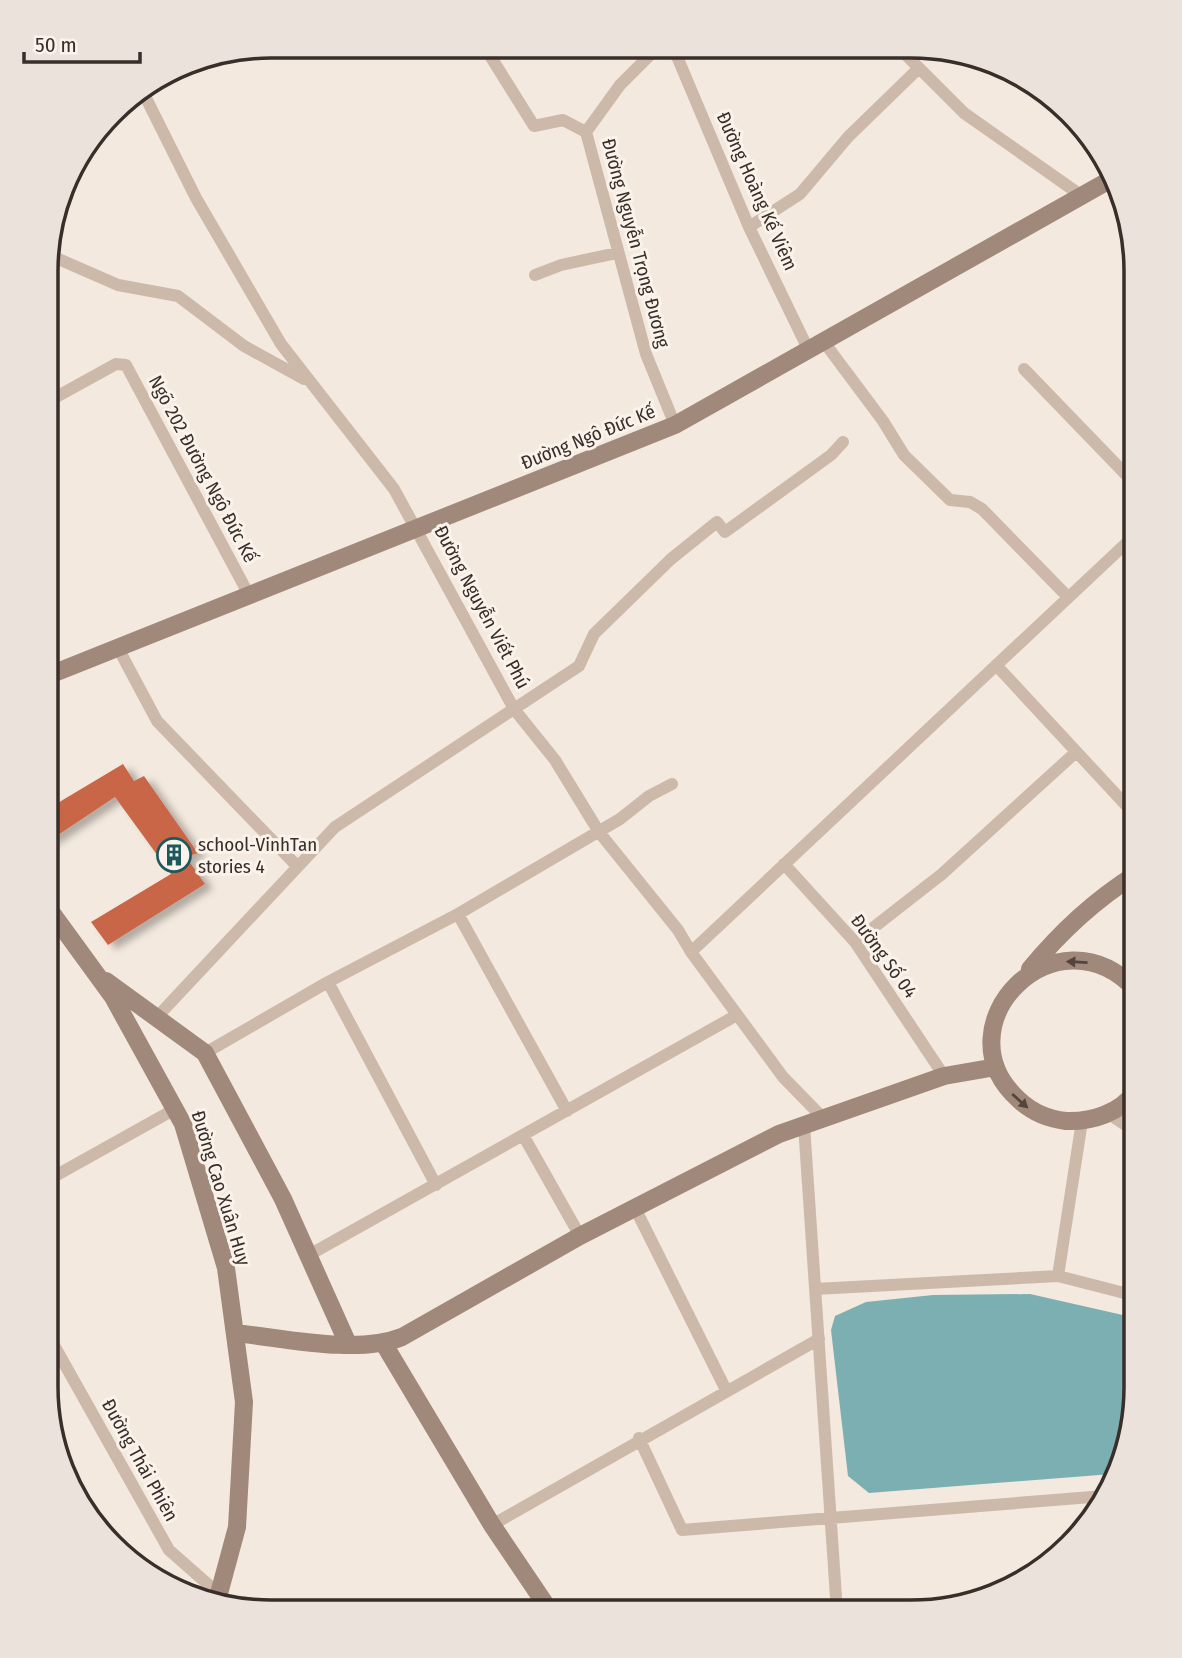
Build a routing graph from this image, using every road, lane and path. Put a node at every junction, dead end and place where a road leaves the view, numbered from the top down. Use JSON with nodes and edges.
{"nodes":[{"id":1,"x":492,"y":58,"type":"edge"},
{"id":2,"x":647,"y":58,"type":"edge"},
{"id":3,"x":678,"y":58,"type":"edge"},
{"id":4,"x":909,"y":58,"type":"edge"},
{"id":5,"x":919,"y":68,"type":"junction"},
{"id":6,"x":146,"y":98,"type":"edge"},
{"id":7,"x":586,"y":132,"type":"junction"},
{"id":8,"x":1105,"y":183,"type":"edge"},
{"id":9,"x":1082,"y":196,"type":"junction"},
{"id":10,"x":749,"y":227,"type":"junction"},
{"id":11,"x":617,"y":253,"type":"junction"},
{"id":12,"x":59,"y":259,"type":"edge"},
{"id":13,"x":535,"y":275,"type":"dead end"},
{"id":14,"x":817,"y":346,"type":"junction"},
{"id":15,"x":1024,"y":369,"type":"dead end"},
{"id":16,"x":309,"y":382,"type":"junction"},
{"id":17,"x":58,"y":396,"type":"edge"},
{"id":18,"x":675,"y":425,"type":"junction"},
{"id":19,"x":843,"y":442,"type":"dead end"},
{"id":20,"x":1124,"y":473,"type":"edge"},
{"id":21,"x":418,"y":528,"type":"junction"},
{"id":22,"x":1124,"y":545,"type":"edge"},
{"id":23,"x":249,"y":595,"type":"junction"},
{"id":24,"x":1068,"y":597,"type":"junction"},
{"id":25,"x":117,"y":646,"type":"junction"},
{"id":26,"x":996,"y":665,"type":"junction"},
{"id":27,"x":58,"y":671,"type":"edge"},
{"id":28,"x":514,"y":709,"type":"junction"},
{"id":29,"x":1075,"y":753,"type":"junction"},
{"id":30,"x":672,"y":784,"type":"dead end"},
{"id":31,"x":1124,"y":804,"type":"edge"},
{"id":32,"x":599,"y":832,"type":"junction"},
{"id":33,"x":784,"y":864,"type":"junction"},
{"id":34,"x":297,"y":866,"type":"junction"},
{"id":35,"x":1124,"y":882,"type":"edge"},
{"id":36,"x":458,"y":914,"type":"junction"},
{"id":37,"x":58,"y":921,"type":"edge"},
{"id":38,"x":855,"y":942,"type":"junction"},
{"id":39,"x":691,"y":952,"type":"junction"},
{"id":40,"x":98,"y":975,"type":"junction"},
{"id":41,"x":1026,"y":975,"type":"junction"},
{"id":42,"x":1124,"y":977,"type":"edge"},
{"id":43,"x":328,"y":982,"type":"junction"},
{"id":44,"x":737,"y":1015,"type":"junction"},
{"id":45,"x":157,"y":1017,"type":"junction"},
{"id":46,"x":205,"y":1053,"type":"junction"},
{"id":47,"x":996,"y":1066,"type":"junction"},
{"id":48,"x":944,"y":1076,"type":"junction"},
{"id":49,"x":1124,"y":1101,"type":"edge"},
{"id":50,"x":175,"y":1109,"type":"junction"},
{"id":51,"x":567,"y":1111,"type":"junction"},
{"id":52,"x":1109,"y":1114,"type":"junction"},
{"id":53,"x":823,"y":1118,"type":"junction"},
{"id":54,"x":1082,"y":1121,"type":"junction"},
{"id":55,"x":1124,"y":1124,"type":"edge"},
{"id":56,"x":804,"y":1125,"type":"junction"},
{"id":57,"x":523,"y":1136,"type":"junction"},
{"id":58,"x":58,"y":1174,"type":"edge"},
{"id":59,"x":436,"y":1185,"type":"junction"},
{"id":60,"x":635,"y":1208,"type":"junction"},
{"id":61,"x":580,"y":1236,"type":"junction"},
{"id":62,"x":309,"y":1255,"type":"junction"},
{"id":63,"x":1058,"y":1276,"type":"junction"},
{"id":64,"x":815,"y":1289,"type":"junction"},
{"id":65,"x":1124,"y":1293,"type":"edge"},
{"id":66,"x":234,"y":1333,"type":"junction"},
{"id":67,"x":819,"y":1339,"type":"junction"},
{"id":68,"x":348,"y":1344,"type":"junction"},
{"id":69,"x":384,"y":1344,"type":"junction"},
{"id":70,"x":58,"y":1352,"type":"edge"},
{"id":71,"x":726,"y":1390,"type":"junction"},
{"id":72,"x":639,"y":1438,"type":"junction"},
{"id":73,"x":1093,"y":1497,"type":"edge"},
{"id":74,"x":831,"y":1518,"type":"junction"},
{"id":75,"x":492,"y":1525,"type":"junction"},
{"id":76,"x":212,"y":1592,"type":"edge"},
{"id":77,"x":219,"y":1594,"type":"edge"},
{"id":78,"x":543,"y":1600,"type":"edge"},
{"id":79,"x":836,"y":1600,"type":"edge"}],
"edges":[{"from":1,"to":7,"type":"street","name":"Đường Nguyễn Trọng Đương"},
{"from":2,"to":7,"type":"street"},
{"from":3,"to":10,"type":"street","name":"Đường Hoàng Kế Viêm"},
{"from":4,"to":5,"type":"street"},
{"from":5,"to":9,"type":"street"},
{"from":5,"to":10,"type":"street"},
{"from":6,"to":16,"type":"street","name":"Đường Nguyễn Viết Phú"},
{"from":7,"to":11,"type":"street","name":"Đường Nguyễn Trọng Đương"},
{"from":8,"to":9,"type":"street","name":"Đường Ngô Đức Kế"},
{"from":9,"to":14,"type":"street","name":"Đường Ngô Đức Kế"},
{"from":10,"to":14,"type":"street","name":"Đường Hoàng Kế Viêm"},
{"from":11,"to":13,"type":"street"},
{"from":11,"to":18,"type":"street","name":"Đường Nguyễn Trọng Đương"},
{"from":12,"to":16,"type":"street"},
{"from":14,"to":18,"type":"street","name":"Đường Ngô Đức Kế"},
{"from":14,"to":24,"type":"street","name":"Đường Hoàng Kế Viêm"},
{"from":15,"to":20,"type":"street"},
{"from":16,"to":21,"type":"street","name":"Đường Nguyễn Viết Phú"},
{"from":17,"to":23,"type":"street","name":"Ngõ 202 Đường Ngô Đức Kế"},
{"from":18,"to":21,"type":"street","name":"Đường Ngô Đức Kế"},
{"from":19,"to":28,"type":"street"},
{"from":21,"to":23,"type":"street","name":"Đường Ngô Đức Kế"},
{"from":21,"to":28,"type":"street","name":"Đường Nguyễn Viết Phú"},
{"from":22,"to":24,"type":"street"},
{"from":23,"to":25,"type":"street","name":"Đường Ngô Đức Kế"},
{"from":24,"to":26,"type":"street"},
{"from":25,"to":27,"type":"street","name":"Đường Ngô Đức Kế"},
{"from":25,"to":34,"type":"street"},
{"from":26,"to":29,"type":"street"},
{"from":26,"to":33,"type":"street"},
{"from":28,"to":32,"type":"street","name":"Đường Nguyễn Viết Phú"},
{"from":28,"to":34,"type":"street"},
{"from":29,"to":31,"type":"street"},
{"from":29,"to":38,"type":"street"},
{"from":30,"to":32,"type":"street"},
{"from":32,"to":36,"type":"street"},
{"from":32,"to":39,"type":"street","name":"Đường Nguyễn Viết Phú"},
{"from":33,"to":38,"type":"street","name":"Đường Số 04"},
{"from":33,"to":39,"type":"street"},
{"from":34,"to":45,"type":"street"},
{"from":35,"to":41,"type":"street"},
{"from":36,"to":43,"type":"street"},
{"from":36,"to":51,"type":"street"},
{"from":37,"to":40,"type":"street","name":"Đường Cao Xuân Huy"},
{"from":38,"to":48,"type":"street","name":"Đường Số 04"},
{"from":39,"to":44,"type":"street","name":"Đường Nguyễn Viết Phú"},
{"from":40,"to":45,"type":"street"},
{"from":40,"to":50,"type":"street","name":"Đường Cao Xuân Huy"},
{"from":42,"to":41,"type":"street","one_way":true},
{"from":41,"to":47,"type":"street"},
{"from":43,"to":46,"type":"street"},
{"from":43,"to":59,"type":"street"},
{"from":44,"to":51,"type":"street"},
{"from":44,"to":53,"type":"street","name":"Đường Nguyễn Viết Phú"},
{"from":45,"to":46,"type":"street"},
{"from":46,"to":62,"type":"street"},
{"from":47,"to":48,"type":"street"},
{"from":47,"to":54,"type":"street","one_way":true},
{"from":48,"to":53,"type":"street"},
{"from":49,"to":52,"type":"street"},
{"from":50,"to":58,"type":"street"},
{"from":50,"to":66,"type":"street","name":"Đường Cao Xuân Huy"},
{"from":51,"to":57,"type":"street"},
{"from":52,"to":54,"type":"street"},
{"from":52,"to":55,"type":"street"},
{"from":53,"to":56,"type":"street"},
{"from":54,"to":63,"type":"street"},
{"from":56,"to":60,"type":"street"},
{"from":56,"to":64,"type":"street"},
{"from":57,"to":59,"type":"street"},
{"from":57,"to":61,"type":"street"},
{"from":59,"to":62,"type":"street"},
{"from":60,"to":61,"type":"street"},
{"from":60,"to":71,"type":"street"},
{"from":61,"to":69,"type":"street"},
{"from":62,"to":68,"type":"street"},
{"from":63,"to":64,"type":"street"},
{"from":63,"to":65,"type":"street"},
{"from":64,"to":67,"type":"street"},
{"from":66,"to":68,"type":"street"},
{"from":66,"to":77,"type":"street","name":"Đường Cao Xuân Huy"},
{"from":67,"to":71,"type":"street"},
{"from":67,"to":74,"type":"street"},
{"from":68,"to":69,"type":"street"},
{"from":69,"to":75,"type":"street"},
{"from":70,"to":76,"type":"street","name":"Đường Thái Phiên"},
{"from":71,"to":72,"type":"street"},
{"from":72,"to":74,"type":"street"},
{"from":72,"to":75,"type":"street"},
{"from":73,"to":74,"type":"street"},
{"from":74,"to":79,"type":"street"},
{"from":75,"to":78,"type":"street"}]}
